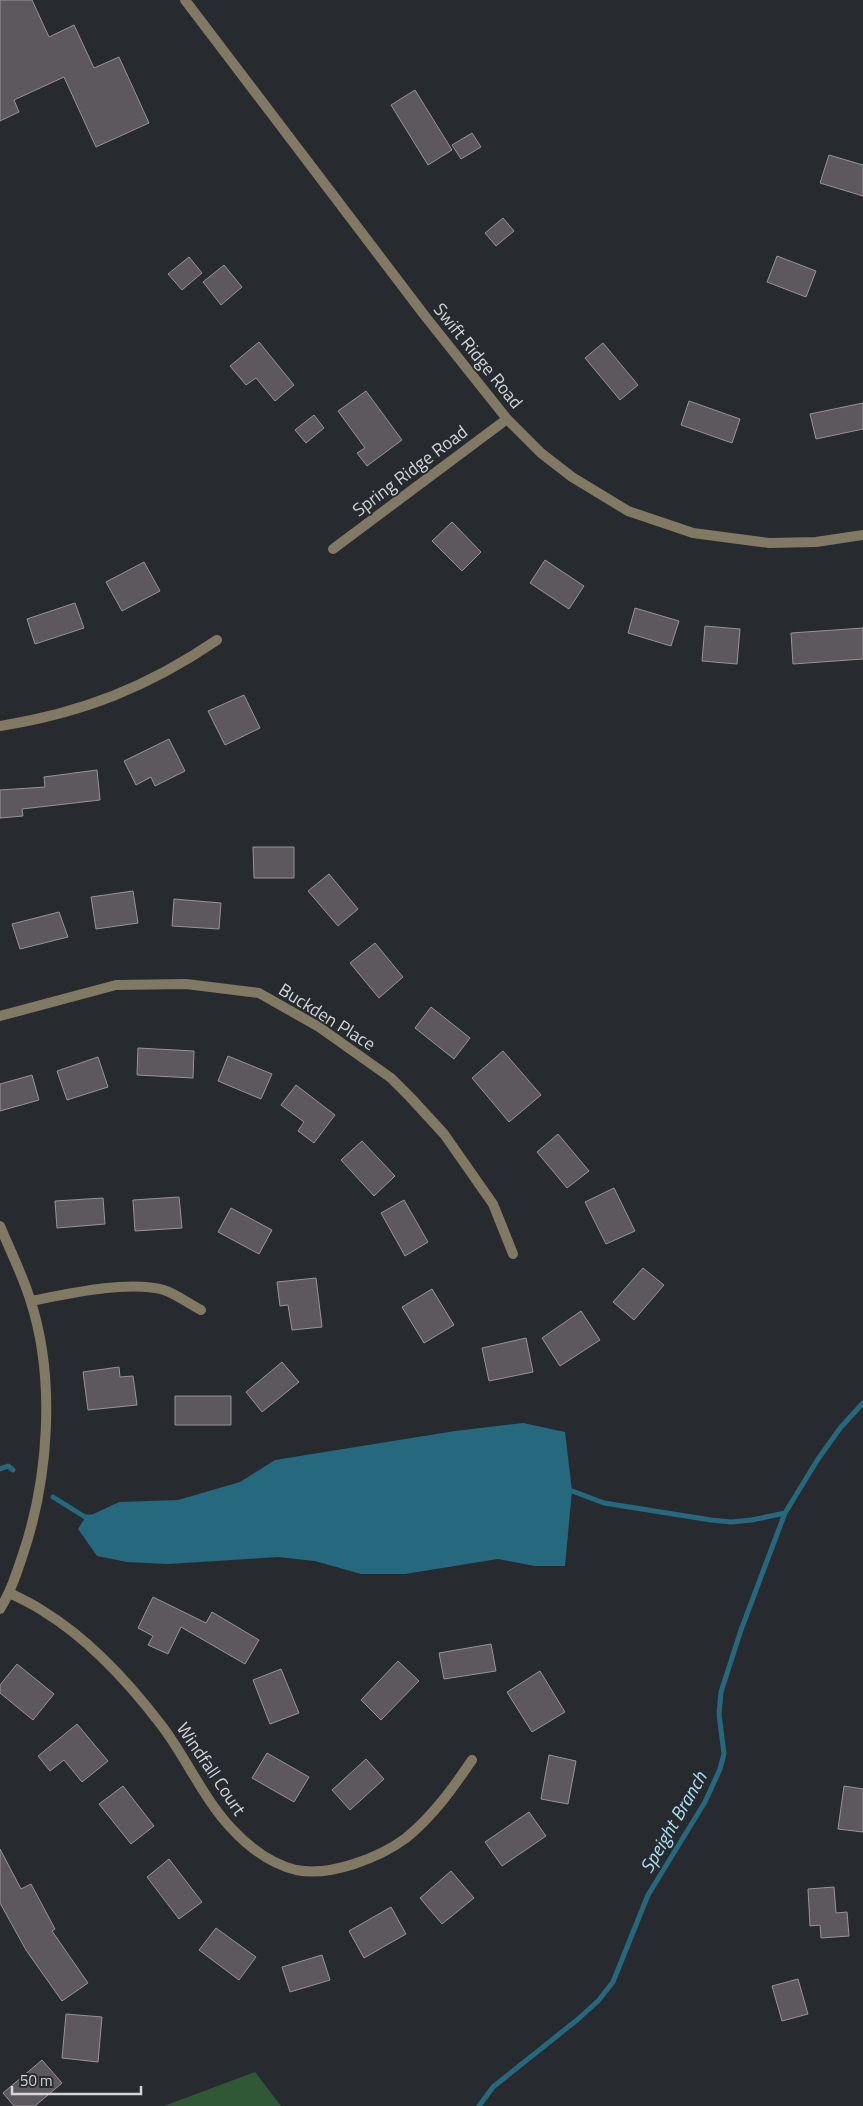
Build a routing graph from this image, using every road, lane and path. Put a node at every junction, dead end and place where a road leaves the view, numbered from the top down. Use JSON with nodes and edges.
{"nodes":[{"id":1,"x":185,"y":0,"type":"edge"},
{"id":2,"x":506,"y":419,"type":"junction"},
{"id":3,"x":863,"y":535,"type":"edge"},
{"id":4,"x":333,"y":549,"type":"dead end"},
{"id":5,"x":217,"y":640,"type":"dead end"},
{"id":6,"x":0,"y":726,"type":"edge"},
{"id":7,"x":0,"y":1016,"type":"edge"},
{"id":8,"x":0,"y":1226,"type":"edge"},
{"id":9,"x":513,"y":1254,"type":"dead end"},
{"id":10,"x":30,"y":1301,"type":"junction"},
{"id":11,"x":201,"y":1310,"type":"dead end"},
{"id":12,"x":10,"y":1593,"type":"junction"},
{"id":13,"x":0,"y":1609,"type":"edge"},
{"id":14,"x":472,"y":1760,"type":"dead end"}],
"edges":[{"from":1,"to":2,"type":"street","name":"Swift Ridge Road"},
{"from":2,"to":3,"type":"street","name":"Swift Ridge Road"},
{"from":2,"to":4,"type":"street","name":"Spring Ridge Road"},
{"from":5,"to":6,"type":"street"},
{"from":7,"to":9,"type":"street","name":"Buckden Place"},
{"from":8,"to":10,"type":"street"},
{"from":10,"to":11,"type":"street"},
{"from":10,"to":12,"type":"street"},
{"from":12,"to":13,"type":"street"},
{"from":12,"to":14,"type":"street","name":"Windfall Court"}]}
